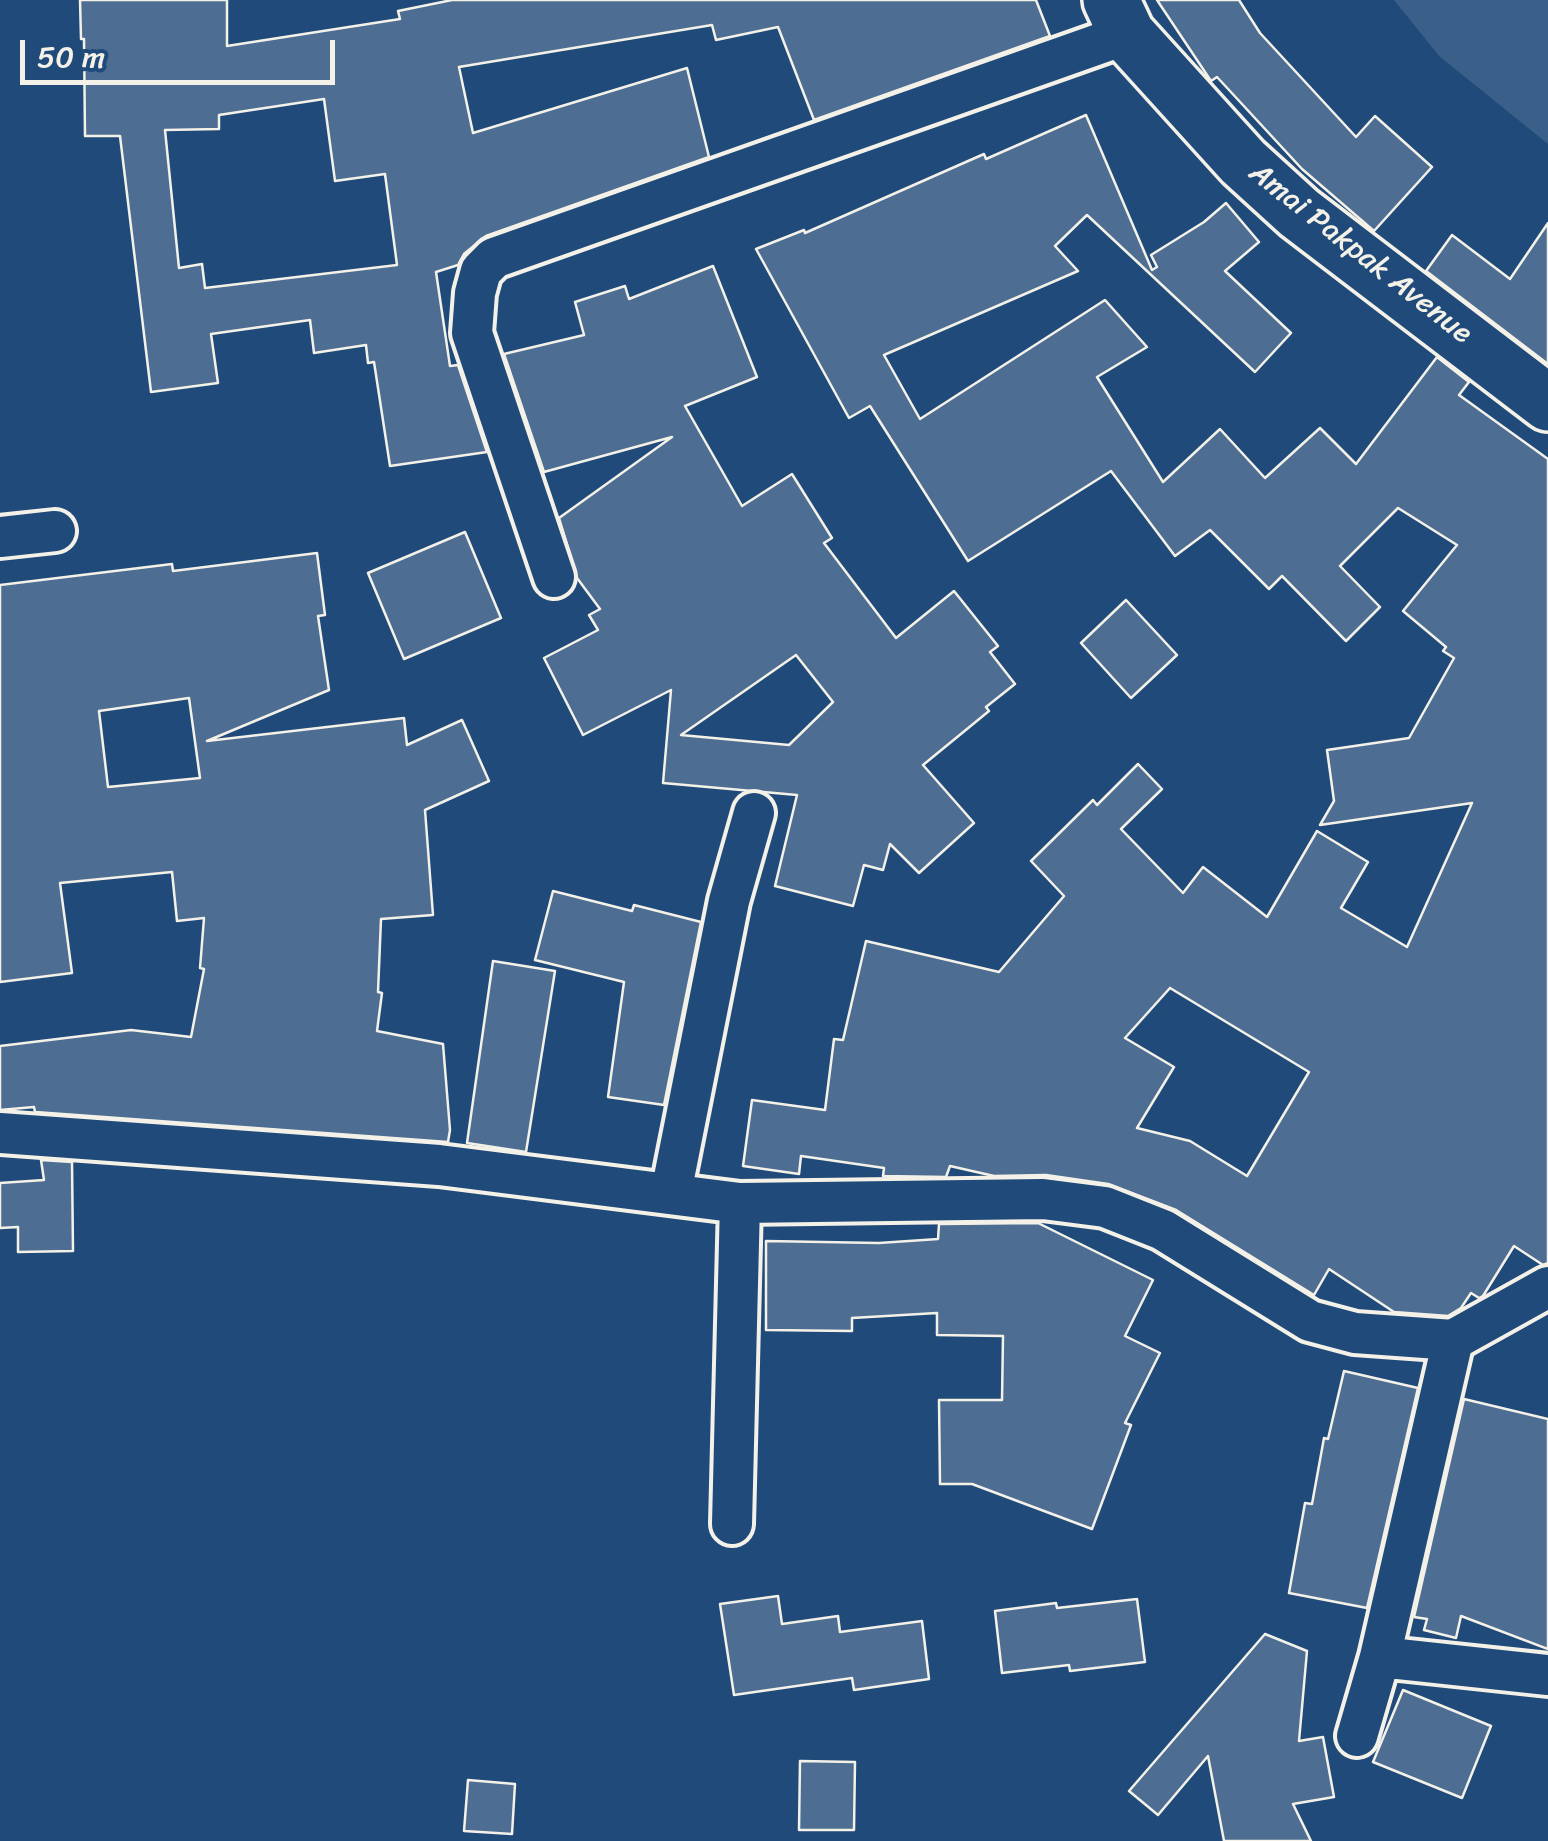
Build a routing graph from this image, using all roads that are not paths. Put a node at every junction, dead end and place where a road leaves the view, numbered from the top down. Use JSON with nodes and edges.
{"nodes":[{"id":1,"x":1119,"y":17,"type":"edge"},
{"id":2,"x":1548,"y":402,"type":"edge"},
{"id":3,"x":55,"y":531,"type":"dead end"},
{"id":4,"x":0,"y":537,"type":"edge"},
{"id":5,"x":554,"y":577,"type":"dead end"},
{"id":6,"x":754,"y":813,"type":"dead end"},
{"id":7,"x":0,"y":1133,"type":"edge"},
{"id":8,"x":671,"y":1192,"type":"junction"},
{"id":9,"x":740,"y":1203,"type":"junction"},
{"id":10,"x":1548,"y":1287,"type":"edge"},
{"id":11,"x":1454,"y":1340,"type":"junction"},
{"id":12,"x":732,"y":1524,"type":"dead end"},
{"id":13,"x":1380,"y":1657,"type":"junction"},
{"id":14,"x":1548,"y":1676,"type":"edge"},
{"id":15,"x":1357,"y":1736,"type":"dead end"}],
"edges":[{"from":1,"to":2,"type":"highway","name":"Amai Pakpak Avenue"},
{"from":1,"to":5,"type":"street"},
{"from":3,"to":4,"type":"street"},
{"from":6,"to":8,"type":"street"},
{"from":7,"to":8,"type":"street"},
{"from":8,"to":9,"type":"street"},
{"from":9,"to":11,"type":"street"},
{"from":9,"to":12,"type":"street"},
{"from":10,"to":11,"type":"street"},
{"from":11,"to":13,"type":"street"},
{"from":13,"to":14,"type":"street"},
{"from":13,"to":15,"type":"street"}]}
